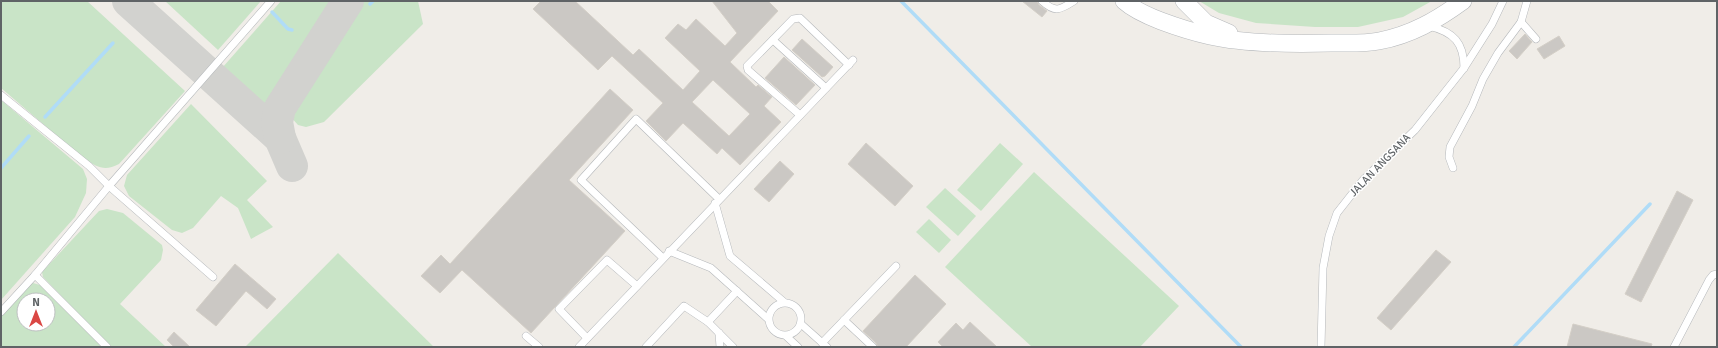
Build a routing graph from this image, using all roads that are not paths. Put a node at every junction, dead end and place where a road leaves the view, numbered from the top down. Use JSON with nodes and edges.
{"nodes":[{"id":1,"x":271,"y":1,"type":"edge"},
{"id":2,"x":1042,"y":1,"type":"edge"},
{"id":3,"x":1074,"y":1,"type":"edge"},
{"id":4,"x":1124,"y":1,"type":"edge"},
{"id":5,"x":1184,"y":1,"type":"edge"},
{"id":6,"x":1463,"y":1,"type":"edge"},
{"id":7,"x":1502,"y":1,"type":"edge"},
{"id":8,"x":1527,"y":1,"type":"edge"},
{"id":9,"x":1521,"y":22,"type":"junction"},
{"id":10,"x":1426,"y":26,"type":"junction"},
{"id":11,"x":1536,"y":39,"type":"dead end"},
{"id":12,"x":773,"y":40,"type":"junction"},
{"id":13,"x":1246,"y":41,"type":"junction"},
{"id":14,"x":1464,"y":68,"type":"junction"},
{"id":15,"x":826,"y":88,"type":"junction"},
{"id":16,"x":1,"y":95,"type":"edge"},
{"id":17,"x":800,"y":115,"type":"junction"},
{"id":18,"x":1454,"y":168,"type":"dead end"},
{"id":19,"x":109,"y":186,"type":"junction"},
{"id":20,"x":717,"y":201,"type":"junction"},
{"id":21,"x":669,"y":251,"type":"junction"},
{"id":22,"x":663,"y":258,"type":"junction"},
{"id":23,"x":896,"y":266,"type":"dead end"},
{"id":24,"x":1717,"y":274,"type":"edge"},
{"id":25,"x":35,"y":275,"type":"junction"},
{"id":26,"x":213,"y":277,"type":"dead end"},
{"id":27,"x":636,"y":286,"type":"junction"},
{"id":28,"x":737,"y":291,"type":"junction"},
{"id":29,"x":784,"y":302,"type":"junction"},
{"id":30,"x":1,"y":312,"type":"edge"},
{"id":31,"x":768,"y":319,"type":"junction"},
{"id":32,"x":844,"y":320,"type":"junction"},
{"id":33,"x":708,"y":322,"type":"junction"},
{"id":34,"x":802,"y":324,"type":"junction"},
{"id":35,"x":719,"y":334,"type":"junction"},
{"id":36,"x":526,"y":336,"type":"dead end"},
{"id":37,"x":786,"y":336,"type":"junction"},
{"id":38,"x":587,"y":338,"type":"junction"},
{"id":39,"x":824,"y":345,"type":"edge"},
{"id":40,"x":106,"y":347,"type":"edge"},
{"id":41,"x":539,"y":347,"type":"edge"},
{"id":42,"x":579,"y":347,"type":"edge"},
{"id":43,"x":646,"y":347,"type":"edge"},
{"id":44,"x":720,"y":347,"type":"edge"},
{"id":45,"x":733,"y":347,"type":"edge"},
{"id":46,"x":798,"y":347,"type":"edge"},
{"id":47,"x":873,"y":347,"type":"edge"},
{"id":48,"x":1321,"y":347,"type":"edge"},
{"id":49,"x":1674,"y":347,"type":"edge"}],
"edges":[{"from":1,"to":19,"type":"lane"},
{"from":2,"to":3,"type":"lane"},
{"from":4,"to":13,"type":"street"},
{"from":5,"to":13,"type":"street"},
{"from":6,"to":10,"type":"street"},
{"from":7,"to":14,"type":"lane","name":"JALAN ANGSANA"},
{"from":8,"to":9,"type":"lane"},
{"from":9,"to":11,"type":"lane"},
{"from":9,"to":18,"type":"lane"},
{"from":10,"to":13,"type":"street"},
{"from":10,"to":14,"type":"lane"},
{"from":12,"to":15,"type":"lane"},
{"from":12,"to":15,"type":"lane"},
{"from":12,"to":17,"type":"lane"},
{"from":14,"to":48,"type":"lane","name":"JALAN ANGSANA"},
{"from":15,"to":17,"type":"lane"},
{"from":16,"to":19,"type":"lane"},
{"from":17,"to":20,"type":"lane"},
{"from":19,"to":25,"type":"lane"},
{"from":19,"to":26,"type":"lane"},
{"from":20,"to":21,"type":"lane"},
{"from":20,"to":22,"type":"lane"},
{"from":20,"to":29,"type":"lane"},
{"from":21,"to":22,"type":"lane"},
{"from":21,"to":28,"type":"lane"},
{"from":22,"to":27,"type":"lane"},
{"from":23,"to":32,"type":"lane"},
{"from":24,"to":49,"type":"lane"},
{"from":25,"to":30,"type":"lane"},
{"from":25,"to":40,"type":"lane"},
{"from":27,"to":38,"type":"lane"},
{"from":27,"to":38,"type":"lane"},
{"from":28,"to":31,"type":"lane"},
{"from":28,"to":33,"type":"lane"},
{"from":29,"to":31,"type":"lane"},
{"from":29,"to":34,"type":"lane"},
{"from":31,"to":37,"type":"lane"},
{"from":32,"to":39,"type":"lane"},
{"from":32,"to":47,"type":"lane"},
{"from":33,"to":35,"type":"lane"},
{"from":33,"to":43,"type":"lane"},
{"from":34,"to":37,"type":"lane"},
{"from":34,"to":39,"type":"lane"},
{"from":35,"to":44,"type":"lane"},
{"from":35,"to":45,"type":"lane"},
{"from":36,"to":41,"type":"lane"},
{"from":37,"to":46,"type":"lane"},
{"from":38,"to":42,"type":"lane"}]}
